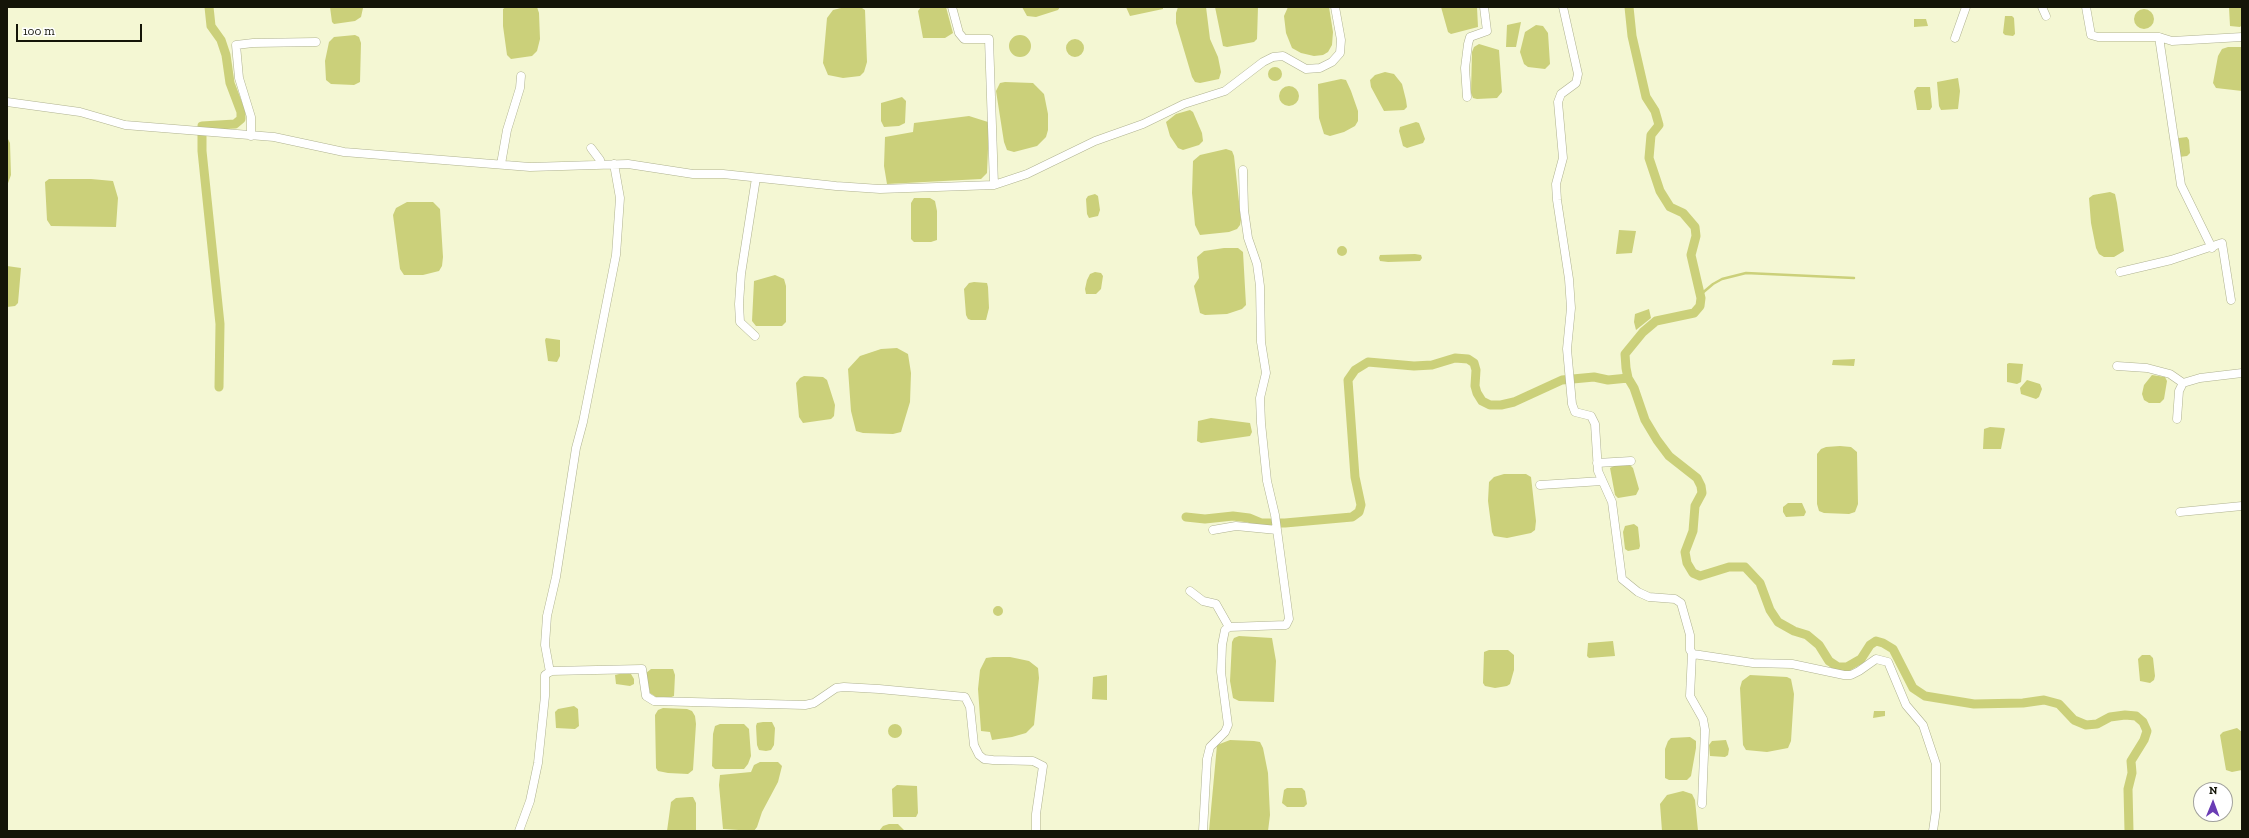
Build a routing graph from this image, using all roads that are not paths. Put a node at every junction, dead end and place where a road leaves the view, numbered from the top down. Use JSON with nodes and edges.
{"nodes":[{"id":1,"x":952,"y":7,"type":"edge"},
{"id":2,"x":1335,"y":7,"type":"edge"},
{"id":3,"x":1484,"y":7,"type":"edge"},
{"id":4,"x":1563,"y":7,"type":"edge"},
{"id":5,"x":1966,"y":7,"type":"edge"},
{"id":6,"x":2042,"y":7,"type":"edge"},
{"id":7,"x":2086,"y":7,"type":"edge"},
{"id":8,"x":2046,"y":16,"type":"dead end"},
{"id":9,"x":2159,"y":37,"type":"junction"},
{"id":10,"x":2242,"y":37,"type":"edge"},
{"id":11,"x":1955,"y":38,"type":"dead end"},
{"id":12,"x":316,"y":42,"type":"dead end"},
{"id":13,"x":521,"y":76,"type":"dead end"},
{"id":14,"x":1467,"y":97,"type":"dead end"},
{"id":15,"x":7,"y":102,"type":"edge"},
{"id":16,"x":251,"y":136,"type":"junction"},
{"id":17,"x":591,"y":148,"type":"dead end"},
{"id":18,"x":501,"y":164,"type":"junction"},
{"id":19,"x":614,"y":164,"type":"junction"},
{"id":20,"x":601,"y":165,"type":"junction"},
{"id":21,"x":1243,"y":170,"type":"dead end"},
{"id":22,"x":756,"y":178,"type":"junction"},
{"id":23,"x":994,"y":185,"type":"junction"},
{"id":24,"x":2212,"y":248,"type":"junction"},
{"id":25,"x":2120,"y":272,"type":"dead end"},
{"id":26,"x":2231,"y":300,"type":"dead end"},
{"id":27,"x":755,"y":336,"type":"dead end"},
{"id":28,"x":2117,"y":366,"type":"dead end"},
{"id":29,"x":2242,"y":373,"type":"edge"},
{"id":30,"x":2183,"y":383,"type":"junction"},
{"id":31,"x":2177,"y":419,"type":"dead end"},
{"id":32,"x":1631,"y":461,"type":"dead end"},
{"id":33,"x":1597,"y":463,"type":"junction"},
{"id":34,"x":1602,"y":481,"type":"junction"},
{"id":35,"x":1540,"y":485,"type":"dead end"},
{"id":36,"x":2242,"y":506,"type":"edge"},
{"id":37,"x":2180,"y":512,"type":"dead end"},
{"id":38,"x":1276,"y":529,"type":"junction"},
{"id":39,"x":1213,"y":530,"type":"dead end"},
{"id":40,"x":1190,"y":591,"type":"dead end"},
{"id":41,"x":1229,"y":627,"type":"junction"},
{"id":42,"x":1692,"y":653,"type":"junction"},
{"id":43,"x":550,"y":672,"type":"junction"},
{"id":44,"x":1702,"y":804,"type":"dead end"},
{"id":45,"x":519,"y":831,"type":"edge"},
{"id":46,"x":1036,"y":831,"type":"edge"},
{"id":47,"x":1203,"y":831,"type":"edge"},
{"id":48,"x":1933,"y":831,"type":"edge"}],
"edges":[{"from":1,"to":23,"type":"street"},
{"from":2,"to":23,"type":"street"},
{"from":3,"to":14,"type":"street"},
{"from":4,"to":33,"type":"street"},
{"from":5,"to":11,"type":"street"},
{"from":6,"to":8,"type":"street"},
{"from":7,"to":9,"type":"street"},
{"from":9,"to":10,"type":"street"},
{"from":9,"to":24,"type":"street"},
{"from":12,"to":16,"type":"street"},
{"from":13,"to":18,"type":"street"},
{"from":15,"to":16,"type":"street"},
{"from":16,"to":18,"type":"street"},
{"from":17,"to":20,"type":"street"},
{"from":18,"to":20,"type":"street"},
{"from":19,"to":20,"type":"street"},
{"from":19,"to":22,"type":"street"},
{"from":19,"to":43,"type":"street"},
{"from":21,"to":38,"type":"street"},
{"from":22,"to":23,"type":"street"},
{"from":22,"to":27,"type":"street"},
{"from":24,"to":25,"type":"street"},
{"from":24,"to":26,"type":"street"},
{"from":28,"to":30,"type":"street"},
{"from":29,"to":30,"type":"street"},
{"from":30,"to":31,"type":"street"},
{"from":32,"to":33,"type":"street"},
{"from":33,"to":34,"type":"street"},
{"from":34,"to":35,"type":"street"},
{"from":34,"to":42,"type":"street"},
{"from":36,"to":37,"type":"street"},
{"from":38,"to":39,"type":"street"},
{"from":38,"to":41,"type":"street"},
{"from":40,"to":41,"type":"street"},
{"from":41,"to":47,"type":"street"},
{"from":42,"to":44,"type":"street"},
{"from":42,"to":48,"type":"street"},
{"from":43,"to":45,"type":"street"},
{"from":43,"to":46,"type":"street"}]}
